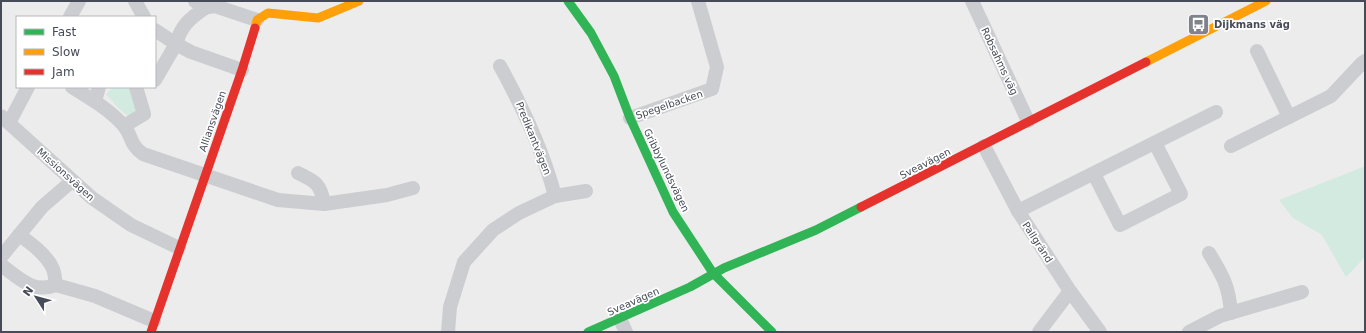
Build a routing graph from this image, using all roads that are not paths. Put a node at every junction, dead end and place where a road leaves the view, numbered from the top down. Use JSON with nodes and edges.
{"nodes":[{"id":1,"x":79,"y":1,"type":"edge"},
{"id":2,"x":135,"y":1,"type":"edge"},
{"id":3,"x":359,"y":1,"type":"edge"},
{"id":4,"x":568,"y":1,"type":"edge"},
{"id":5,"x":698,"y":1,"type":"edge"},
{"id":6,"x":972,"y":1,"type":"edge"},
{"id":7,"x":1266,"y":1,"type":"edge"},
{"id":8,"x":208,"y":4,"type":"edge"},
{"id":9,"x":71,"y":16,"type":"edge"},
{"id":10,"x":143,"y":16,"type":"edge"},
{"id":11,"x":257,"y":20,"type":"junction"},
{"id":12,"x":156,"y":31,"type":"edge"},
{"id":13,"x":176,"y":44,"type":"junction"},
{"id":14,"x":1257,"y":51,"type":"dead end"},
{"id":15,"x":1365,"y":61,"type":"edge"},
{"id":16,"x":500,"y":66,"type":"dead end"},
{"id":17,"x":242,"y":70,"type":"junction"},
{"id":18,"x":156,"y":78,"type":"edge"},
{"id":19,"x":27,"y":88,"type":"edge"},
{"id":20,"x":74,"y":88,"type":"edge"},
{"id":21,"x":99,"y":88,"type":"edge"},
{"id":22,"x":137,"y":90,"type":"edge"},
{"id":23,"x":95,"y":101,"type":"junction"},
{"id":24,"x":1216,"y":112,"type":"dead end"},
{"id":25,"x":1290,"y":116,"type":"junction"},
{"id":26,"x":630,"y":118,"type":"junction"},
{"id":27,"x":5,"y":120,"type":"edge"},
{"id":28,"x":1028,"y":120,"type":"junction"},
{"id":29,"x":124,"y":126,"type":"junction"},
{"id":30,"x":1155,"y":143,"type":"junction"},
{"id":31,"x":984,"y":146,"type":"junction"},
{"id":32,"x":1231,"y":146,"type":"dead end"},
{"id":33,"x":298,"y":173,"type":"dead end"},
{"id":34,"x":1094,"y":174,"type":"junction"},
{"id":35,"x":204,"y":176,"type":"junction"},
{"id":36,"x":72,"y":180,"type":"junction"},
{"id":37,"x":414,"y":188,"type":"dead end"},
{"id":38,"x":586,"y":191,"type":"dead end"},
{"id":39,"x":555,"y":196,"type":"junction"},
{"id":40,"x":324,"y":204,"type":"junction"},
{"id":41,"x":1018,"y":212,"type":"junction"},
{"id":42,"x":19,"y":235,"type":"junction"},
{"id":43,"x":179,"y":248,"type":"junction"},
{"id":44,"x":1209,"y":254,"type":"dead end"},
{"id":45,"x":1,"y":257,"type":"edge"},
{"id":46,"x":1,"y":265,"type":"edge"},
{"id":47,"x":713,"y":273,"type":"junction"},
{"id":48,"x":56,"y":285,"type":"junction"},
{"id":49,"x":1070,"y":291,"type":"junction"},
{"id":50,"x":1302,"y":292,"type":"dead end"},
{"id":51,"x":1231,"y":313,"type":"junction"},
{"id":52,"x":620,"y":318,"type":"junction"},
{"id":53,"x":153,"y":326,"type":"edge"},
{"id":54,"x":448,"y":332,"type":"edge"},
{"id":55,"x":588,"y":332,"type":"edge"},
{"id":56,"x":626,"y":332,"type":"edge"},
{"id":57,"x":772,"y":332,"type":"edge"},
{"id":58,"x":1039,"y":332,"type":"edge"},
{"id":59,"x":1100,"y":332,"type":"edge"},
{"id":60,"x":1189,"y":332,"type":"edge"}],
"edges":[{"from":1,"to":9,"type":"street"},
{"from":2,"to":10,"type":"street"},
{"from":3,"to":11,"type":"street"},
{"from":4,"to":26,"type":"street","name":"Gribbylundsvägen"},
{"from":5,"to":26,"type":"street","name":"Spegelbacken"},
{"from":6,"to":28,"type":"street","name":"Robsahms väg"},
{"from":7,"to":28,"type":"street","name":"Sveavägen"},
{"from":8,"to":11,"type":"street"},
{"from":8,"to":13,"type":"street"},
{"from":11,"to":17,"type":"street","name":"Alliansvägen"},
{"from":12,"to":13,"type":"street"},
{"from":13,"to":17,"type":"street"},
{"from":13,"to":18,"type":"street"},
{"from":14,"to":25,"type":"street"},
{"from":15,"to":25,"type":"street"},
{"from":16,"to":39,"type":"street","name":"Predikantvägen"},
{"from":17,"to":35,"type":"street","name":"Alliansvägen"},
{"from":19,"to":27,"type":"street"},
{"from":20,"to":23,"type":"street"},
{"from":21,"to":23,"type":"street"},
{"from":22,"to":29,"type":"street"},
{"from":23,"to":29,"type":"street"},
{"from":24,"to":30,"type":"street"},
{"from":25,"to":32,"type":"street"},
{"from":26,"to":47,"type":"street","name":"Gribbylundsvägen"},
{"from":27,"to":36,"type":"street","name":"Missionsvägen"},
{"from":28,"to":31,"type":"street","name":"Sveavägen"},
{"from":29,"to":35,"type":"street"},
{"from":30,"to":34,"type":"street"},
{"from":30,"to":34,"type":"street"},
{"from":31,"to":41,"type":"street","name":"Pallgränd"},
{"from":31,"to":47,"type":"street","name":"Sveavägen"},
{"from":33,"to":40,"type":"street"},
{"from":34,"to":41,"type":"street"},
{"from":35,"to":40,"type":"street"},
{"from":35,"to":43,"type":"street","name":"Alliansvägen"},
{"from":36,"to":42,"type":"street"},
{"from":36,"to":43,"type":"street","name":"Missionsvägen"},
{"from":37,"to":40,"type":"street"},
{"from":38,"to":39,"type":"street"},
{"from":39,"to":54,"type":"street"},
{"from":41,"to":49,"type":"street","name":"Pallgränd"},
{"from":42,"to":45,"type":"street"},
{"from":42,"to":48,"type":"street"},
{"from":43,"to":53,"type":"street","name":"Alliansvägen"},
{"from":44,"to":51,"type":"street"},
{"from":46,"to":48,"type":"street"},
{"from":47,"to":52,"type":"street","name":"Sveavägen"},
{"from":47,"to":57,"type":"street","name":"Gribbylundsvägen"},
{"from":48,"to":53,"type":"street"},
{"from":49,"to":58,"type":"street"},
{"from":49,"to":59,"type":"street","name":"Pallgränd"},
{"from":50,"to":51,"type":"street"},
{"from":51,"to":60,"type":"street"},
{"from":52,"to":55,"type":"street","name":"Sveavägen"},
{"from":52,"to":56,"type":"street"}]}
